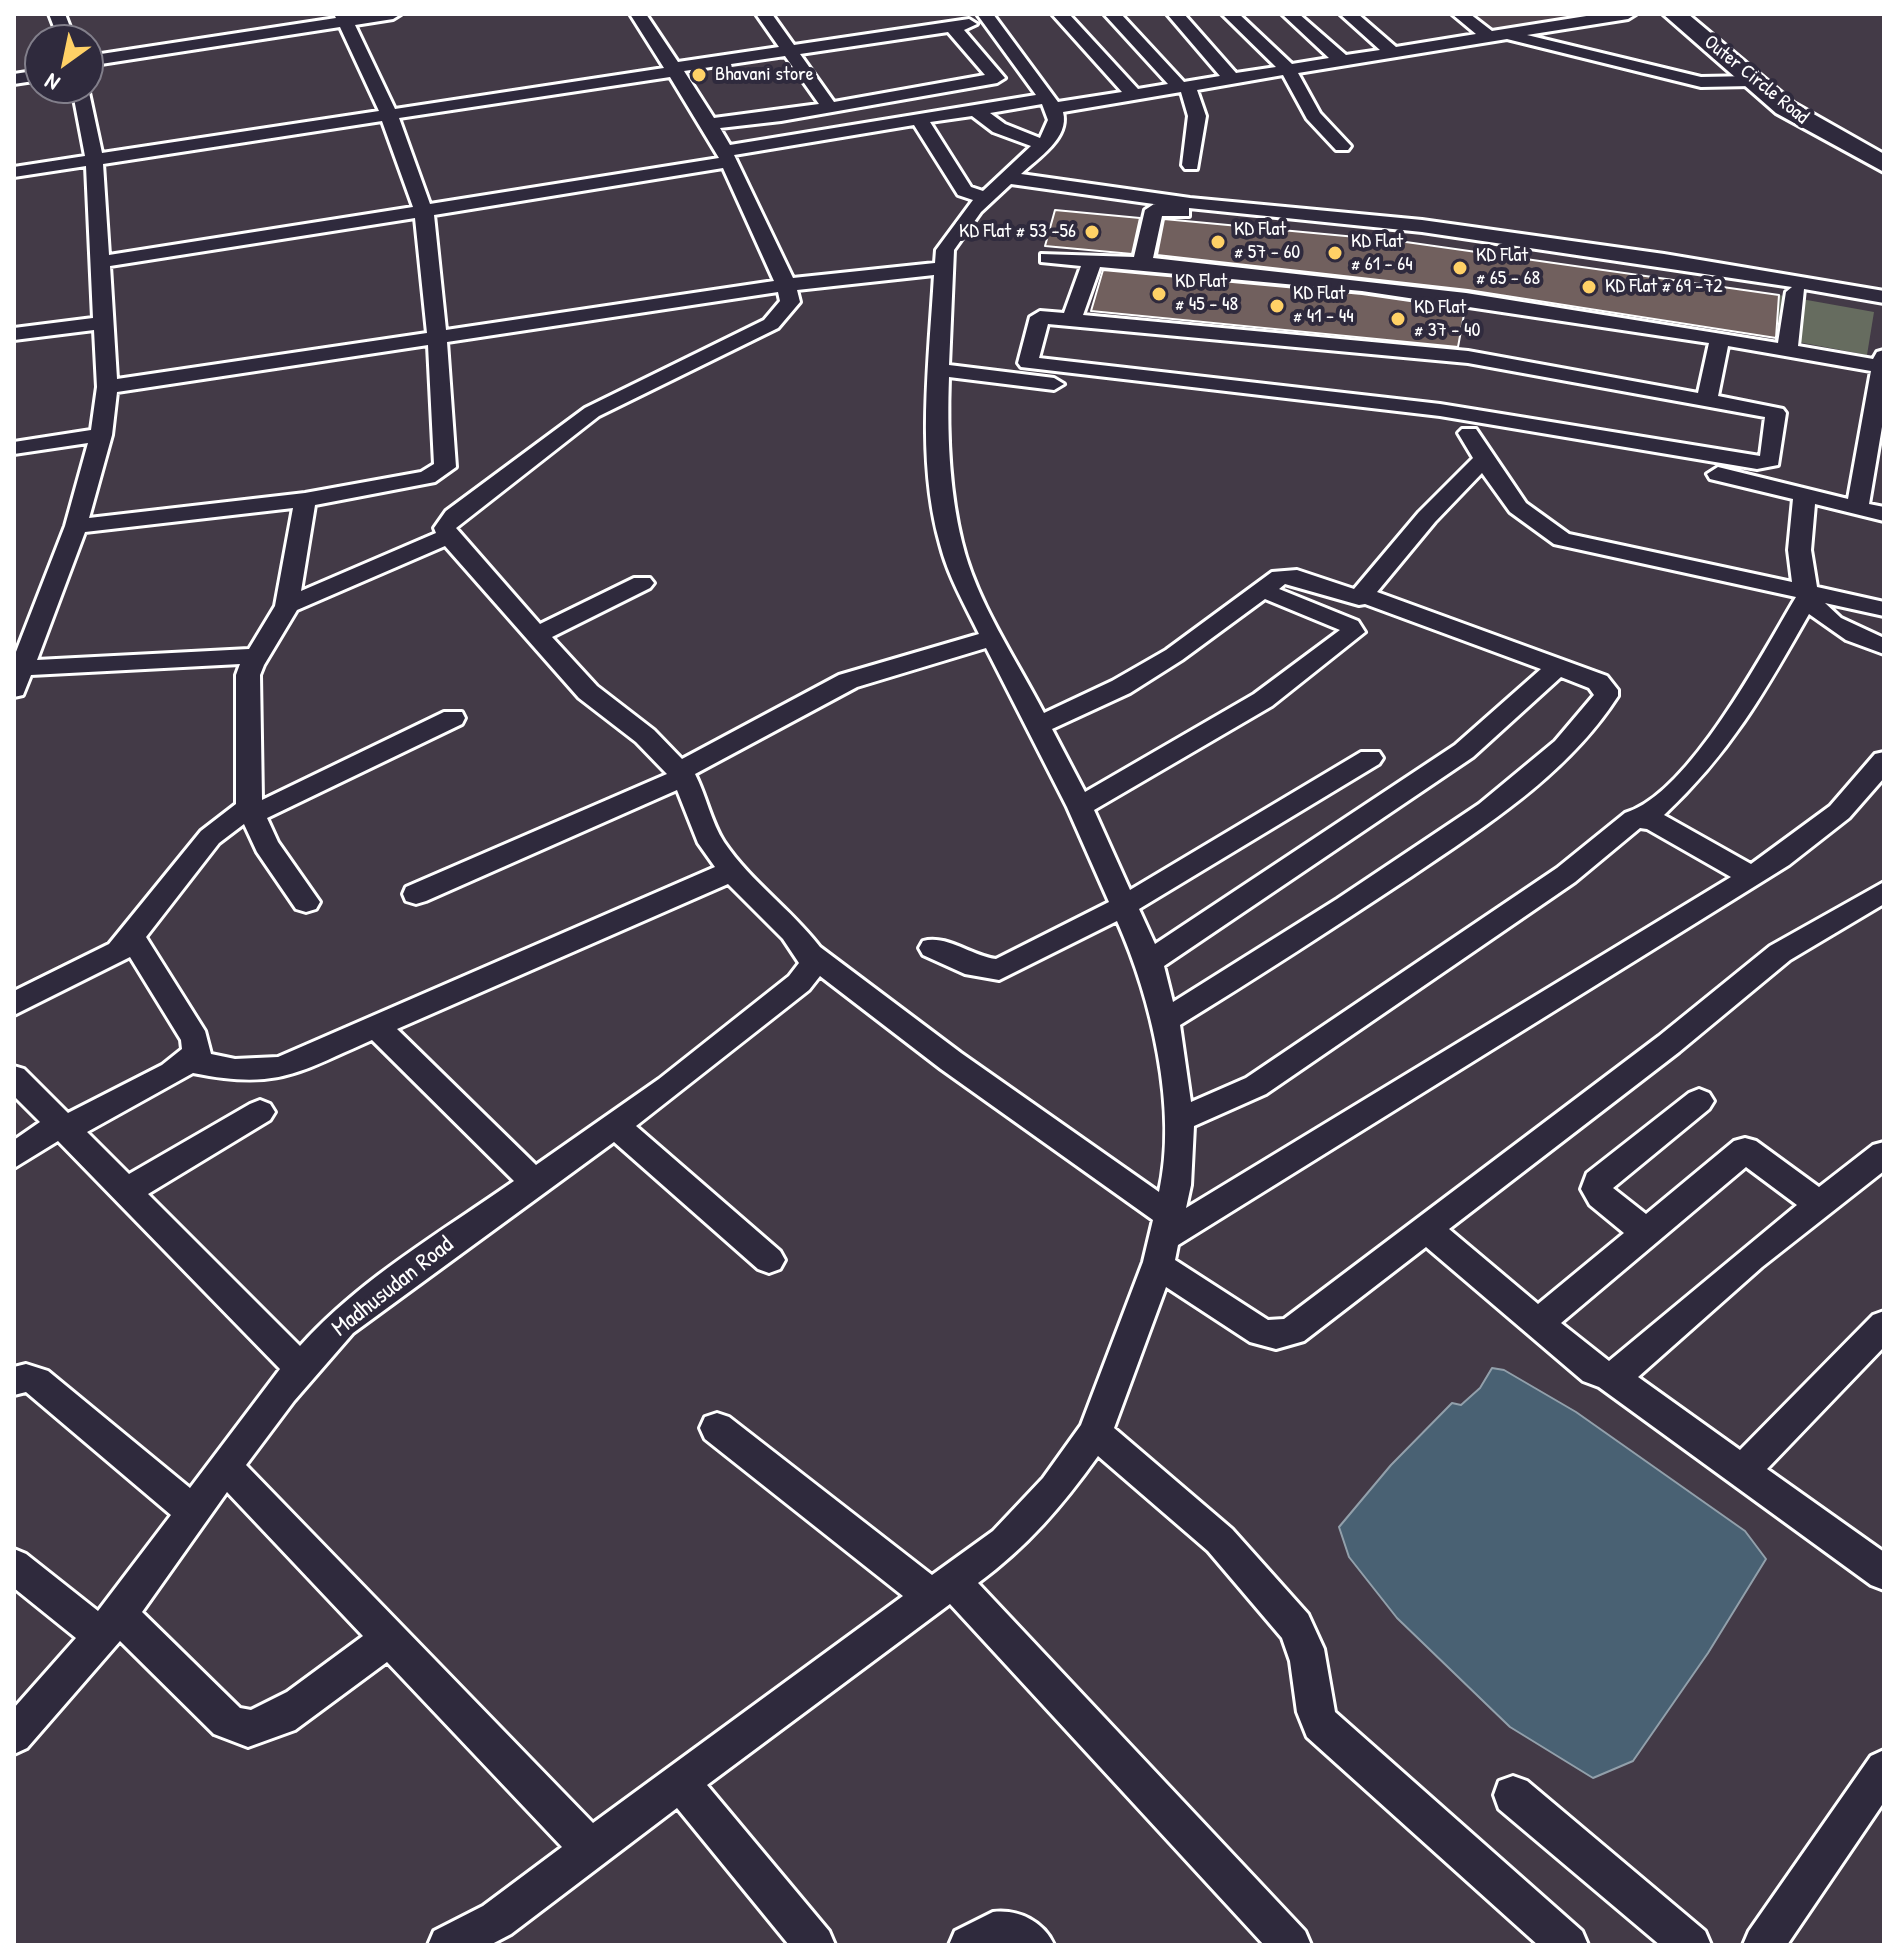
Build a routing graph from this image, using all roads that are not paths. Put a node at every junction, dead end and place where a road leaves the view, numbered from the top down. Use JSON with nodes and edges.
{"nodes":[{"id":1,"x":393,"y":14,"type":"edge"},
{"id":2,"x":638,"y":14,"type":"edge"},
{"id":3,"x":764,"y":14,"type":"edge"},
{"id":4,"x":1060,"y":14,"type":"edge"},
{"id":5,"x":1112,"y":14,"type":"edge"},
{"id":6,"x":1175,"y":14,"type":"edge"},
{"id":7,"x":1230,"y":14,"type":"edge"},
{"id":8,"x":1290,"y":14,"type":"edge"},
{"id":9,"x":1348,"y":14,"type":"edge"},
{"id":10,"x":1460,"y":14,"type":"edge"},
{"id":11,"x":1628,"y":14,"type":"edge"},
{"id":12,"x":1674,"y":14,"type":"edge"},
{"id":13,"x":1693,"y":14,"type":"edge"},
{"id":14,"x":988,"y":17,"type":"edge"},
{"id":15,"x":344,"y":18,"type":"edge"},
{"id":16,"x":952,"y":26,"type":"junction"},
{"id":17,"x":1494,"y":35,"type":"junction"},
{"id":18,"x":788,"y":49,"type":"junction"},
{"id":19,"x":1392,"y":52,"type":"junction"},
{"id":20,"x":104,"y":58,"type":"edge"},
{"id":21,"x":1341,"y":60,"type":"junction"},
{"id":22,"x":1288,"y":69,"type":"junction"},
{"id":23,"x":674,"y":70,"type":"junction"},
{"id":24,"x":1232,"y":79,"type":"junction"},
{"id":25,"x":1752,"y":81,"type":"junction"},
{"id":26,"x":1184,"y":86,"type":"junction"},
{"id":27,"x":1134,"y":95,"type":"junction"},
{"id":28,"x":1051,"y":103,"type":"junction"},
{"id":29,"x":83,"y":104,"type":"edge"},
{"id":30,"x":830,"y":108,"type":"junction"},
{"id":31,"x":975,"y":110,"type":"junction"},
{"id":32,"x":389,"y":115,"type":"junction"},
{"id":33,"x":919,"y":119,"type":"junction"},
{"id":34,"x":709,"y":124,"type":"junction"},
{"id":35,"x":1043,"y":145,"type":"junction"},
{"id":36,"x":1342,"y":146,"type":"dead end"},
{"id":37,"x":1884,"y":152,"type":"edge"},
{"id":38,"x":727,"y":156,"type":"junction"},
{"id":39,"x":94,"y":159,"type":"junction"},
{"id":40,"x":1884,"y":164,"type":"edge"},
{"id":41,"x":1191,"y":165,"type":"dead end"},
{"id":42,"x":14,"y":172,"type":"edge"},
{"id":43,"x":997,"y":188,"type":"junction"},
{"id":44,"x":424,"y":212,"type":"junction"},
{"id":45,"x":1048,"y":258,"type":"dead end"},
{"id":46,"x":1093,"y":260,"type":"junction"},
{"id":47,"x":102,"y":262,"type":"junction"},
{"id":48,"x":1142,"y":264,"type":"junction"},
{"id":49,"x":943,"y":268,"type":"junction"},
{"id":50,"x":786,"y":285,"type":"junction"},
{"id":51,"x":1796,"y":292,"type":"junction"},
{"id":52,"x":1884,"y":297,"type":"edge"},
{"id":53,"x":1860,"y":303,"type":"dead end"},
{"id":54,"x":1072,"y":319,"type":"junction"},
{"id":55,"x":103,"y":323,"type":"junction"},
{"id":56,"x":14,"y":334,"type":"edge"},
{"id":57,"x":437,"y":335,"type":"junction"},
{"id":58,"x":1720,"y":338,"type":"junction"},
{"id":59,"x":1787,"y":350,"type":"junction"},
{"id":60,"x":1883,"y":362,"type":"edge"},
{"id":61,"x":939,"y":370,"type":"junction"},
{"id":62,"x":107,"y":387,"type":"junction"},
{"id":63,"x":1707,"y":399,"type":"junction"},
{"id":64,"x":1469,"y":433,"type":"junction"},
{"id":65,"x":101,"y":435,"type":"junction"},
{"id":66,"x":14,"y":448,"type":"edge"},
{"id":67,"x":1485,"y":458,"type":"junction"},
{"id":68,"x":1805,"y":495,"type":"junction"},
{"id":69,"x":305,"y":500,"type":"junction"},
{"id":70,"x":1857,"y":507,"type":"junction"},
{"id":71,"x":1884,"y":514,"type":"edge"},
{"id":72,"x":76,"y":526,"type":"junction"},
{"id":73,"x":448,"y":536,"type":"junction"},
{"id":74,"x":642,"y":583,"type":"dead end"},
{"id":75,"x":1262,"y":590,"type":"junction"},
{"id":76,"x":1364,"y":595,"type":"junction"},
{"id":77,"x":1809,"y":595,"type":"junction"},
{"id":78,"x":287,"y":606,"type":"junction"},
{"id":79,"x":1884,"y":609,"type":"edge"},
{"id":80,"x":538,"y":635,"type":"junction"},
{"id":81,"x":993,"y":638,"type":"junction"},
{"id":82,"x":1884,"y":646,"type":"edge"},
{"id":83,"x":254,"y":656,"type":"junction"},
{"id":84,"x":1558,"y":667,"type":"junction"},
{"id":85,"x":18,"y":679,"type":"edge"},
{"id":86,"x":453,"y":718,"type":"dead end"},
{"id":87,"x":1039,"y":725,"type":"junction"},
{"id":88,"x":1370,"y":758,"type":"dead end"},
{"id":89,"x":1884,"y":760,"type":"edge"},
{"id":90,"x":681,"y":775,"type":"junction"},
{"id":91,"x":1080,"y":807,"type":"junction"},
{"id":92,"x":250,"y":811,"type":"junction"},
{"id":93,"x":1646,"y":817,"type":"junction"},
{"id":94,"x":732,"y":871,"type":"junction"},
{"id":95,"x":1751,"y":876,"type":"junction"},
{"id":96,"x":1884,"y":892,"type":"edge"},
{"id":97,"x":416,"y":894,"type":"dead end"},
{"id":98,"x":306,"y":902,"type":"dead end"},
{"id":99,"x":1124,"y":906,"type":"junction"},
{"id":100,"x":132,"y":937,"type":"junction"},
{"id":101,"x":933,"y":948,"type":"dead end"},
{"id":102,"x":810,"y":954,"type":"junction"},
{"id":103,"x":1149,"y":962,"type":"junction"},
{"id":104,"x":14,"y":1004,"type":"edge"},
{"id":105,"x":1164,"y":1021,"type":"junction"},
{"id":106,"x":375,"y":1026,"type":"junction"},
{"id":107,"x":191,"y":1061,"type":"junction"},
{"id":108,"x":14,"y":1077,"type":"edge"},
{"id":109,"x":1699,"y":1101,"type":"dead end"},
{"id":110,"x":260,"y":1112,"type":"dead end"},
{"id":111,"x":1179,"y":1120,"type":"junction"},
{"id":112,"x":616,"y":1126,"type":"junction"},
{"id":113,"x":62,"y":1127,"type":"junction"},
{"id":114,"x":1884,"y":1154,"type":"edge"},
{"id":115,"x":14,"y":1156,"type":"edge"},
{"id":116,"x":535,"y":1183,"type":"junction"},
{"id":117,"x":127,"y":1191,"type":"junction"},
{"id":118,"x":1819,"y":1204,"type":"junction"},
{"id":119,"x":1426,"y":1228,"type":"junction"},
{"id":120,"x":1648,"y":1234,"type":"junction"},
{"id":121,"x":1164,"y":1240,"type":"junction"},
{"id":122,"x":769,"y":1260,"type":"dead end"},
{"id":123,"x":1539,"y":1322,"type":"junction"},
{"id":124,"x":1884,"y":1325,"type":"edge"},
{"id":125,"x":300,"y":1368,"type":"junction"},
{"id":126,"x":1610,"y":1376,"type":"junction"},
{"id":127,"x":14,"y":1381,"type":"edge"},
{"id":128,"x":717,"y":1428,"type":"dead end"},
{"id":129,"x":1095,"y":1433,"type":"junction"},
{"id":130,"x":224,"y":1465,"type":"junction"},
{"id":131,"x":1742,"y":1471,"type":"junction"},
{"id":132,"x":193,"y":1512,"type":"junction"},
{"id":133,"x":14,"y":1566,"type":"edge"},
{"id":134,"x":1884,"y":1573,"type":"edge"},
{"id":135,"x":943,"y":1590,"type":"junction"},
{"id":136,"x":110,"y":1626,"type":"junction"},
{"id":137,"x":388,"y":1639,"type":"junction"},
{"id":138,"x":14,"y":1735,"type":"edge"},
{"id":139,"x":1884,"y":1769,"type":"edge"},
{"id":140,"x":681,"y":1783,"type":"junction"},
{"id":141,"x":1513,"y":1795,"type":"dead end"},
{"id":142,"x":592,"y":1850,"type":"junction"},
{"id":143,"x":448,"y":1945,"type":"edge"},
{"id":144,"x":815,"y":1945,"type":"edge"},
{"id":145,"x":969,"y":1945,"type":"edge"},
{"id":146,"x":1034,"y":1945,"type":"edge"},
{"id":147,"x":1291,"y":1945,"type":"edge"},
{"id":148,"x":1568,"y":1945,"type":"edge"},
{"id":149,"x":1691,"y":1945,"type":"edge"},
{"id":150,"x":1763,"y":1945,"type":"edge"}],
"edges":[{"from":1,"to":15,"type":"street"},
{"from":2,"to":23,"type":"street"},
{"from":3,"to":18,"type":"street"},
{"from":4,"to":27,"type":"street"},
{"from":5,"to":26,"type":"street"},
{"from":6,"to":24,"type":"street"},
{"from":7,"to":22,"type":"street"},
{"from":8,"to":21,"type":"street"},
{"from":9,"to":19,"type":"street"},
{"from":10,"to":17,"type":"street"},
{"from":11,"to":17,"type":"street"},
{"from":12,"to":25,"type":"main road","name":"Outer Circle Road"},
{"from":13,"to":37,"type":"main road","name":"Outer Circle Road"},
{"from":14,"to":16,"type":"street"},
{"from":14,"to":28,"type":"street"},
{"from":15,"to":20,"type":"street"},
{"from":15,"to":32,"type":"street"},
{"from":16,"to":18,"type":"street"},
{"from":16,"to":30,"type":"street"},
{"from":17,"to":19,"type":"street"},
{"from":17,"to":25,"type":"street"},
{"from":18,"to":23,"type":"street"},
{"from":18,"to":30,"type":"street"},
{"from":19,"to":21,"type":"street"},
{"from":21,"to":22,"type":"street"},
{"from":22,"to":24,"type":"street"},
{"from":22,"to":36,"type":"street"},
{"from":23,"to":32,"type":"street"},
{"from":23,"to":34,"type":"street"},
{"from":24,"to":26,"type":"street"},
{"from":25,"to":40,"type":"main road","name":"Outer Circle Road"},
{"from":26,"to":27,"type":"street"},
{"from":26,"to":41,"type":"street"},
{"from":27,"to":28,"type":"street"},
{"from":28,"to":31,"type":"street"},
{"from":28,"to":35,"type":"street"},
{"from":29,"to":39,"type":"street"},
{"from":30,"to":34,"type":"street"},
{"from":31,"to":33,"type":"street"},
{"from":31,"to":35,"type":"street"},
{"from":32,"to":39,"type":"street"},
{"from":32,"to":44,"type":"street"},
{"from":33,"to":38,"type":"street"},
{"from":33,"to":43,"type":"street"},
{"from":34,"to":38,"type":"street"},
{"from":35,"to":43,"type":"street"},
{"from":38,"to":44,"type":"street"},
{"from":38,"to":50,"type":"street"},
{"from":39,"to":42,"type":"street"},
{"from":39,"to":47,"type":"street"},
{"from":43,"to":49,"type":"street"},
{"from":43,"to":52,"type":"street"},
{"from":44,"to":47,"type":"street"},
{"from":44,"to":57,"type":"street"},
{"from":45,"to":46,"type":"street"},
{"from":46,"to":48,"type":"street"},
{"from":46,"to":54,"type":"street"},
{"from":47,"to":55,"type":"street"},
{"from":48,"to":51,"type":"street"},
{"from":48,"to":58,"type":"street"},
{"from":49,"to":50,"type":"street"},
{"from":49,"to":61,"type":"street"},
{"from":50,"to":57,"type":"street"},
{"from":50,"to":73,"type":"street"},
{"from":51,"to":53,"type":"street"},
{"from":51,"to":59,"type":"street"},
{"from":54,"to":63,"type":"street"},
{"from":54,"to":63,"type":"street"},
{"from":55,"to":56,"type":"street"},
{"from":55,"to":62,"type":"street"},
{"from":57,"to":62,"type":"street"},
{"from":57,"to":69,"type":"street"},
{"from":58,"to":59,"type":"street"},
{"from":58,"to":63,"type":"street"},
{"from":59,"to":60,"type":"street"},
{"from":60,"to":70,"type":"street"},
{"from":61,"to":64,"type":"street"},
{"from":61,"to":81,"type":"street"},
{"from":62,"to":65,"type":"street"},
{"from":64,"to":67,"type":"street"},
{"from":64,"to":68,"type":"street"},
{"from":65,"to":66,"type":"street"},
{"from":65,"to":72,"type":"street"},
{"from":67,"to":76,"type":"street"},
{"from":67,"to":77,"type":"street"},
{"from":68,"to":70,"type":"street"},
{"from":68,"to":77,"type":"street"},
{"from":69,"to":72,"type":"street"},
{"from":69,"to":78,"type":"street"},
{"from":70,"to":71,"type":"street"},
{"from":72,"to":85,"type":"street"},
{"from":73,"to":78,"type":"street"},
{"from":73,"to":80,"type":"street"},
{"from":74,"to":80,"type":"street"},
{"from":75,"to":76,"type":"street"},
{"from":75,"to":87,"type":"street"},
{"from":75,"to":91,"type":"street"},
{"from":76,"to":84,"type":"street"},
{"from":77,"to":79,"type":"street"},
{"from":77,"to":82,"type":"street"},
{"from":77,"to":93,"type":"street"},
{"from":78,"to":83,"type":"street"},
{"from":80,"to":90,"type":"street"},
{"from":81,"to":87,"type":"street"},
{"from":81,"to":90,"type":"street"},
{"from":83,"to":85,"type":"street"},
{"from":83,"to":92,"type":"street"},
{"from":84,"to":103,"type":"street"},
{"from":84,"to":105,"type":"street"},
{"from":86,"to":92,"type":"street"},
{"from":87,"to":91,"type":"street"},
{"from":88,"to":99,"type":"street"},
{"from":89,"to":95,"type":"street"},
{"from":90,"to":94,"type":"street"},
{"from":90,"to":97,"type":"street"},
{"from":91,"to":99,"type":"street"},
{"from":92,"to":98,"type":"street"},
{"from":92,"to":100,"type":"street"},
{"from":93,"to":95,"type":"street"},
{"from":93,"to":111,"type":"street"},
{"from":94,"to":102,"type":"street"},
{"from":94,"to":106,"type":"street"},
{"from":95,"to":121,"type":"street"},
{"from":96,"to":119,"type":"street"},
{"from":99,"to":101,"type":"street"},
{"from":99,"to":103,"type":"street"},
{"from":100,"to":104,"type":"street"},
{"from":100,"to":107,"type":"street"},
{"from":102,"to":112,"type":"street","name":"Madhusudan Road"},
{"from":102,"to":121,"type":"street"},
{"from":103,"to":105,"type":"street"},
{"from":105,"to":111,"type":"street"},
{"from":106,"to":107,"type":"street"},
{"from":106,"to":116,"type":"street"},
{"from":107,"to":113,"type":"street"},
{"from":108,"to":113,"type":"street"},
{"from":109,"to":120,"type":"street"},
{"from":110,"to":117,"type":"street"},
{"from":111,"to":121,"type":"street"},
{"from":112,"to":116,"type":"street","name":"Madhusudan Road"},
{"from":112,"to":122,"type":"street"},
{"from":113,"to":115,"type":"street"},
{"from":113,"to":117,"type":"street"},
{"from":114,"to":118,"type":"street"},
{"from":116,"to":125,"type":"street","name":"Madhusudan Road"},
{"from":117,"to":125,"type":"street"},
{"from":118,"to":120,"type":"street"},
{"from":118,"to":126,"type":"street"},
{"from":119,"to":121,"type":"street"},
{"from":119,"to":123,"type":"street"},
{"from":120,"to":123,"type":"street"},
{"from":121,"to":129,"type":"street"},
{"from":123,"to":126,"type":"street"},
{"from":124,"to":131,"type":"street"},
{"from":125,"to":130,"type":"street","name":"Madhusudan Road"},
{"from":126,"to":131,"type":"street"},
{"from":127,"to":132,"type":"street"},
{"from":128,"to":135,"type":"street"},
{"from":129,"to":135,"type":"street"},
{"from":129,"to":148,"type":"street"},
{"from":130,"to":132,"type":"street","name":"Madhusudan Road"},
{"from":130,"to":137,"type":"street"},
{"from":131,"to":134,"type":"street"},
{"from":132,"to":136,"type":"street","name":"Madhusudan Road"},
{"from":133,"to":136,"type":"street"},
{"from":135,"to":140,"type":"street"},
{"from":135,"to":147,"type":"street"},
{"from":136,"to":137,"type":"street"},
{"from":136,"to":138,"type":"street","name":"Madhusudan Road"},
{"from":137,"to":142,"type":"street"},
{"from":139,"to":150,"type":"street"},
{"from":140,"to":142,"type":"street"},
{"from":140,"to":144,"type":"street"},
{"from":141,"to":149,"type":"street"},
{"from":142,"to":143,"type":"street"},
{"from":145,"to":146,"type":"street"}]}
